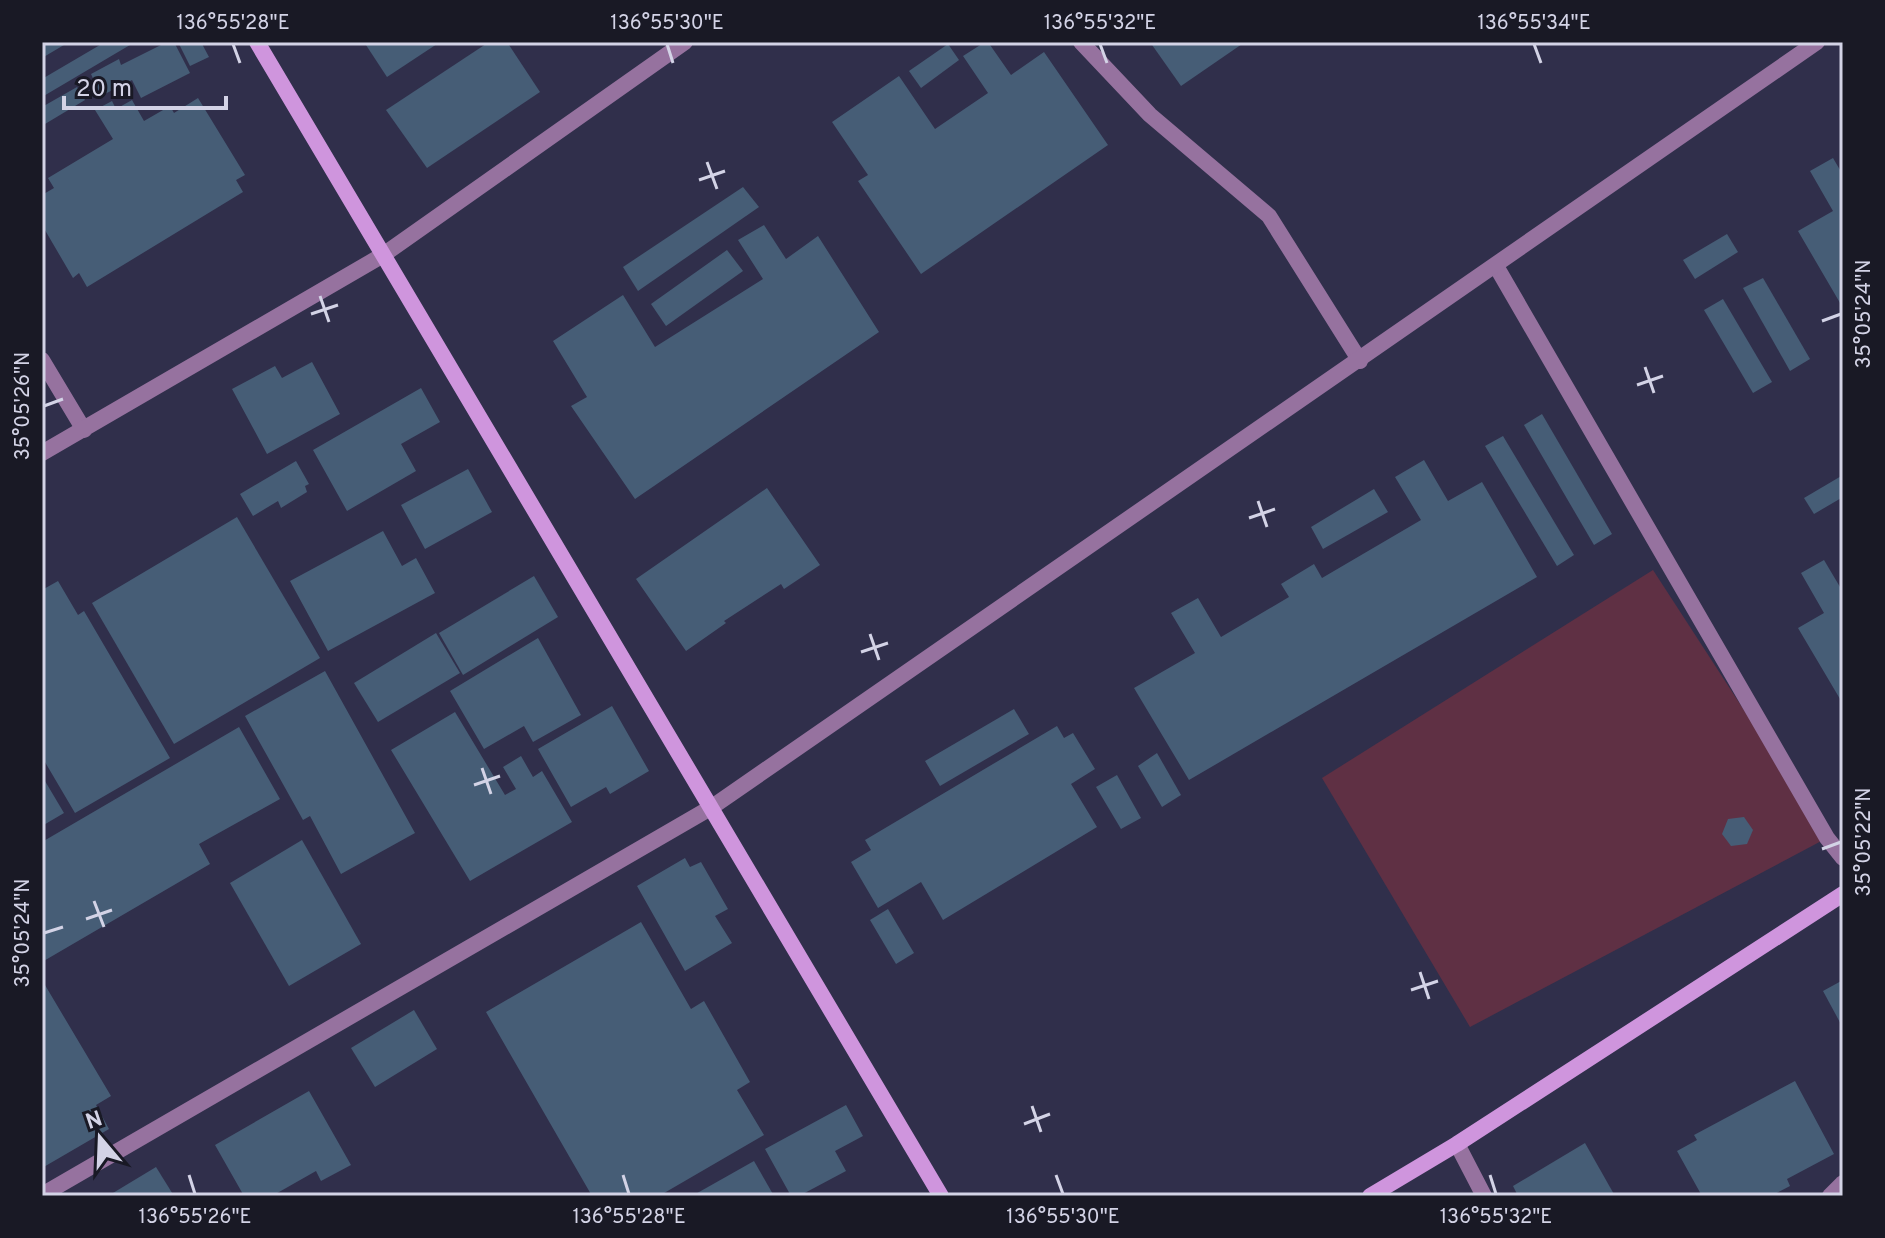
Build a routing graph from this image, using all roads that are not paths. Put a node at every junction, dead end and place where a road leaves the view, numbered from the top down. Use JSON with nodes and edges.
{"nodes":[{"id":1,"x":257,"y":42,"type":"edge"},
{"id":2,"x":685,"y":42,"type":"edge"},
{"id":3,"x":1081,"y":42,"type":"edge"},
{"id":4,"x":1817,"y":42,"type":"edge"},
{"id":5,"x":383,"y":255,"type":"junction"},
{"id":6,"x":1496,"y":266,"type":"junction"},
{"id":7,"x":42,"y":360,"type":"edge"},
{"id":8,"x":1360,"y":361,"type":"junction"},
{"id":9,"x":84,"y":430,"type":"junction"},
{"id":10,"x":42,"y":453,"type":"edge"},
{"id":11,"x":712,"y":807,"type":"junction"},
{"id":12,"x":1843,"y":858,"type":"edge"},
{"id":13,"x":1843,"y":894,"type":"edge"},
{"id":14,"x":1457,"y":1144,"type":"junction"},
{"id":15,"x":1843,"y":1183,"type":"edge"},
{"id":16,"x":42,"y":1195,"type":"edge"},
{"id":17,"x":941,"y":1196,"type":"edge"},
{"id":18,"x":1370,"y":1196,"type":"edge"},
{"id":19,"x":1484,"y":1196,"type":"edge"},
{"id":20,"x":1830,"y":1196,"type":"edge"}],
"edges":[{"from":1,"to":5,"type":"street"},
{"from":2,"to":5,"type":"street"},
{"from":3,"to":8,"type":"street"},
{"from":4,"to":6,"type":"street"},
{"from":5,"to":9,"type":"street"},
{"from":5,"to":11,"type":"street"},
{"from":6,"to":8,"type":"street"},
{"from":6,"to":12,"type":"street"},
{"from":7,"to":9,"type":"street"},
{"from":8,"to":11,"type":"street"},
{"from":9,"to":10,"type":"street"},
{"from":11,"to":16,"type":"street"},
{"from":11,"to":17,"type":"street"},
{"from":13,"to":14,"type":"street"},
{"from":14,"to":18,"type":"street"},
{"from":14,"to":19,"type":"street"},
{"from":15,"to":20,"type":"street"}]}
